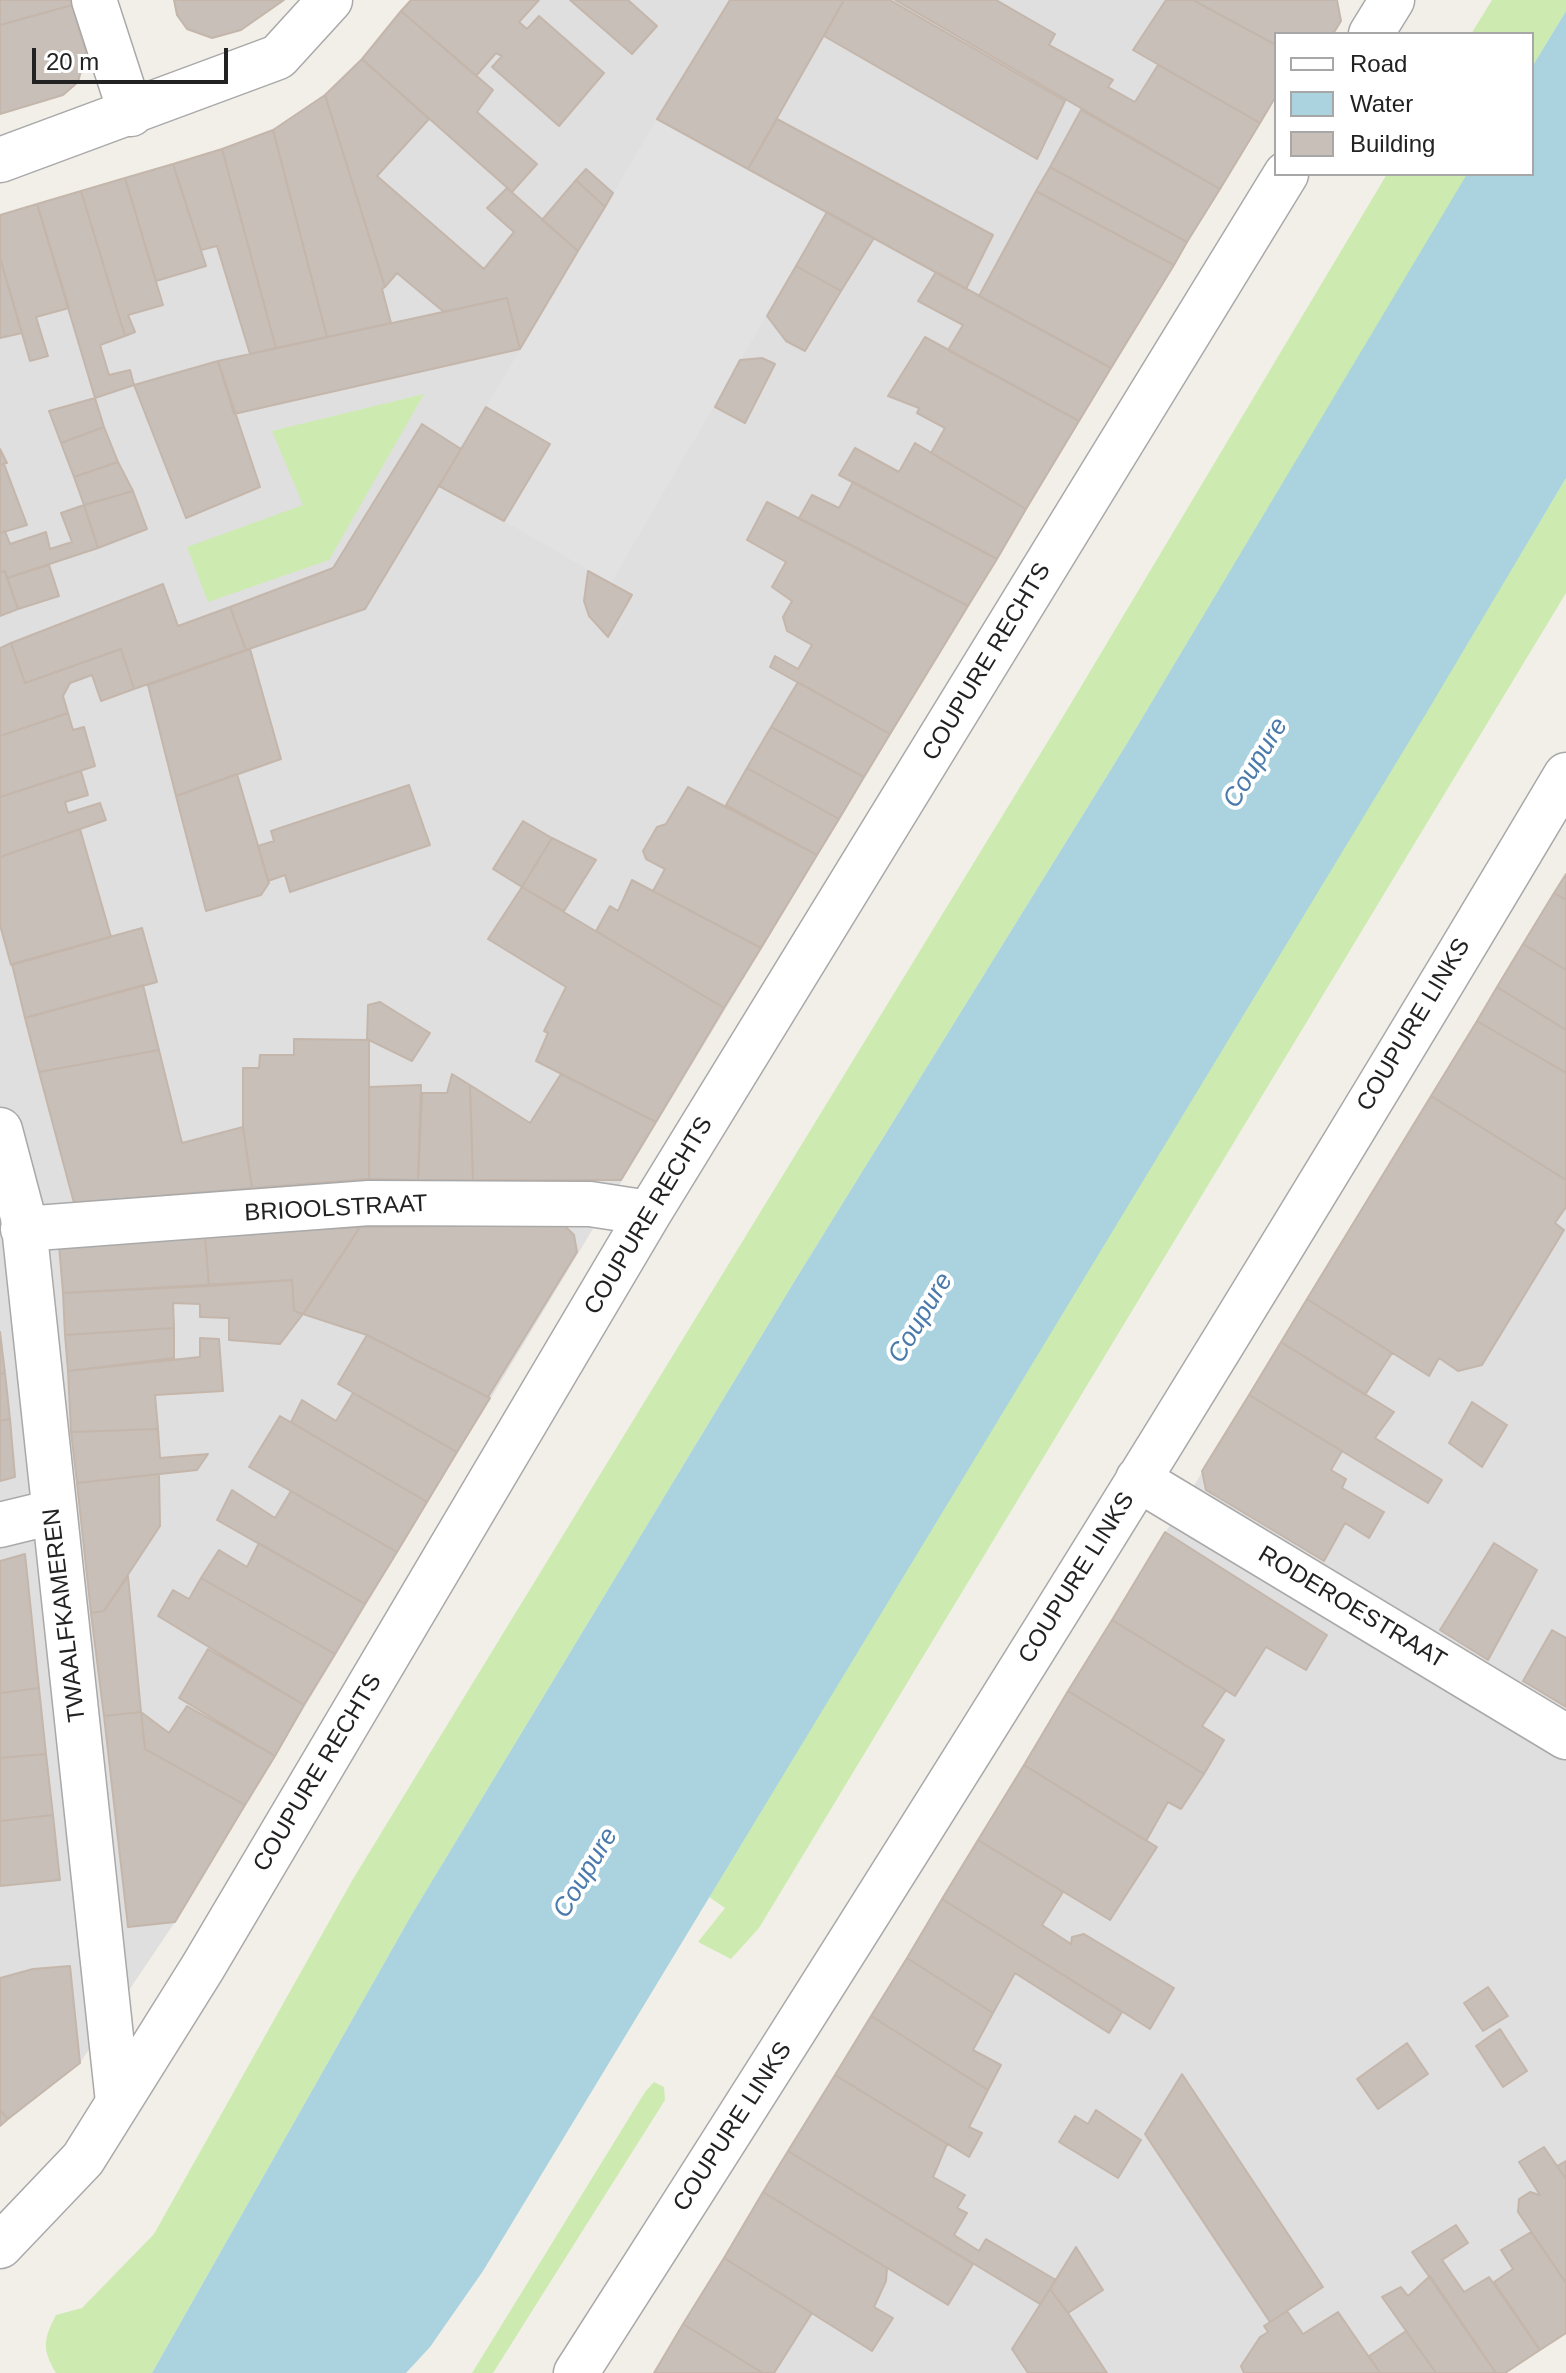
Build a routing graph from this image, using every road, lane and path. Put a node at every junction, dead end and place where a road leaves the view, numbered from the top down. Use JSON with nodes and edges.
{"nodes":[{"id":1,"x":94,"y":0,"type":"edge"},
{"id":2,"x":330,"y":0,"type":"edge"},
{"id":3,"x":1392,"y":0,"type":"edge"},
{"id":4,"x":1372,"y":32,"type":"edge"},
{"id":5,"x":131,"y":114,"type":"junction"},
{"id":6,"x":0,"y":160,"type":"edge"},
{"id":7,"x":1285,"y":176,"type":"edge"},
{"id":8,"x":1566,"y":775,"type":"edge"},
{"id":9,"x":0,"y":1130,"type":"edge"},
{"id":10,"x":649,"y":1213,"type":"junction"},
{"id":11,"x":23,"y":1229,"type":"junction"},
{"id":12,"x":1138,"y":1479,"type":"junction"},
{"id":13,"x":53,"y":1512,"type":"junction"},
{"id":14,"x":0,"y":1525,"type":"edge"},
{"id":15,"x":1566,"y":1737,"type":"edge"},
{"id":16,"x":118,"y":2102,"type":"junction"},
{"id":17,"x":0,"y":2246,"type":"edge"},
{"id":18,"x":576,"y":2373,"type":"edge"}],
"edges":[{"from":1,"to":5,"type":"street"},
{"from":2,"to":5,"type":"street"},
{"from":3,"to":4,"type":"street"},
{"from":5,"to":6,"type":"street"},
{"from":7,"to":10,"type":"street","name":"COUPURE RECHTS"},
{"from":8,"to":12,"type":"street","name":"COUPURE LINKS"},
{"from":9,"to":11,"type":"street","name":"TWAALFKAMEREN"},
{"from":10,"to":11,"type":"street","name":"BRIOOLSTRAAT"},
{"from":10,"to":16,"type":"street","name":"COUPURE RECHTS"},
{"from":11,"to":13,"type":"street","name":"TWAALFKAMEREN"},
{"from":12,"to":15,"type":"street","name":"RODEROESTRAAT"},
{"from":12,"to":18,"type":"street","name":"COUPURE LINKS"},
{"from":13,"to":14,"type":"street"},
{"from":13,"to":16,"type":"street","name":"TWAALFKAMEREN"},
{"from":16,"to":17,"type":"street","name":"COUPURE RECHTS"}]}
